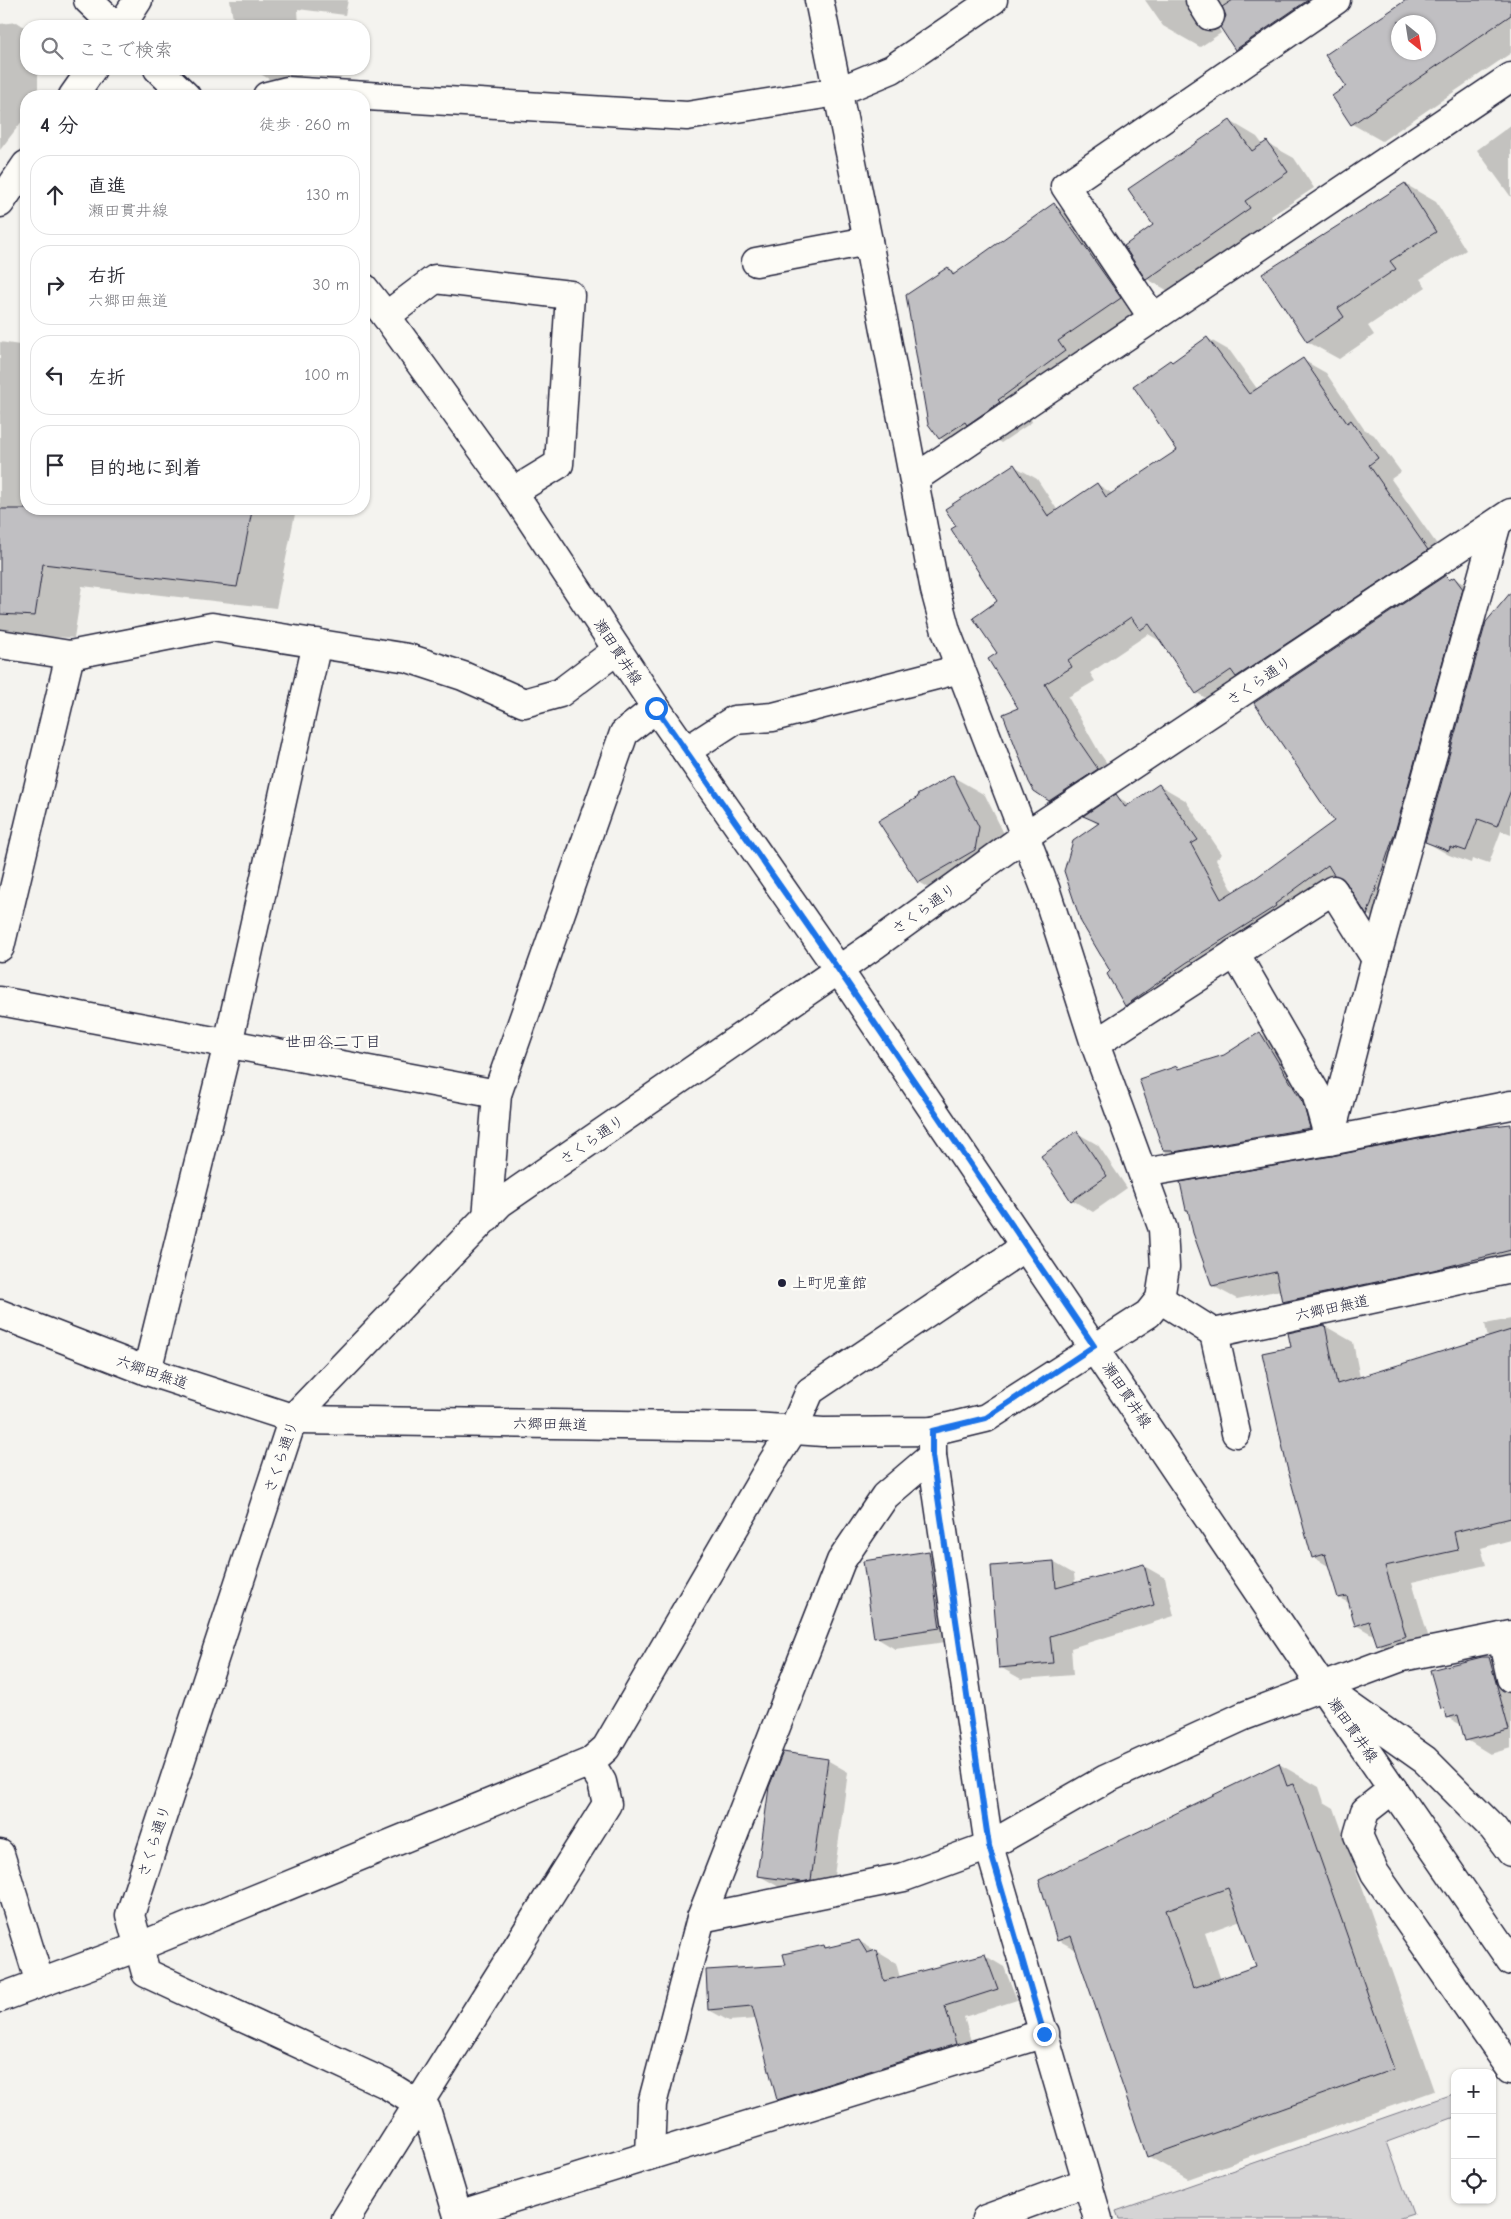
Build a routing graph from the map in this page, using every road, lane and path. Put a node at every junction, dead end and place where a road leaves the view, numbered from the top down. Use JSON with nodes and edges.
{"nodes":[{"id":1,"x":88,"y":0,"type":"edge"},
{"id":2,"x":138,"y":0,"type":"edge"},
{"id":3,"x":819,"y":0,"type":"edge"},
{"id":4,"x":994,"y":0,"type":"edge"},
{"id":5,"x":1336,"y":0,"type":"edge"},
{"id":6,"x":109,"y":20,"type":"edge"},
{"id":7,"x":125,"y":20,"type":"edge"},
{"id":8,"x":88,"y":75,"type":"edge"},
{"id":9,"x":164,"y":75,"type":"edge"},
{"id":10,"x":1511,"y":77,"type":"edge"},
{"id":11,"x":77,"y":90,"type":"edge"},
{"id":12,"x":180,"y":90,"type":"edge"},
{"id":13,"x":837,"y":92,"type":"junction"},
{"id":14,"x":370,"y":96,"type":"edge"},
{"id":15,"x":20,"y":174,"type":"edge"},
{"id":16,"x":0,"y":203,"type":"edge"},
{"id":17,"x":868,"y":240,"type":"junction"},
{"id":18,"x":756,"y":262,"type":"dead end"},
{"id":19,"x":370,"y":296,"type":"edge"},
{"id":20,"x":386,"y":316,"type":"junction"},
{"id":21,"x":1153,"y":318,"type":"junction"},
{"id":22,"x":914,"y":479,"type":"junction"},
{"id":23,"x":513,"y":492,"type":"junction"},
{"id":24,"x":1504,"y":518,"type":"edge"},
{"id":25,"x":317,"y":643,"type":"junction"},
{"id":26,"x":0,"y":644,"type":"edge"},
{"id":27,"x":617,"y":650,"type":"junction"},
{"id":28,"x":70,"y":655,"type":"junction"},
{"id":29,"x":960,"y":669,"type":"junction"},
{"id":30,"x":656,"y":708,"type":"junction"},
{"id":31,"x":686,"y":751,"type":"junction"},
{"id":32,"x":1024,"y":836,"type":"junction"},
{"id":33,"x":0,"y":947,"type":"edge"},
{"id":34,"x":1235,"y":953,"type":"junction"},
{"id":35,"x":1376,"y":958,"type":"junction"},
{"id":36,"x":838,"y":969,"type":"junction"},
{"id":37,"x":0,"y":1001,"type":"edge"},
{"id":38,"x":228,"y":1044,"type":"junction"},
{"id":39,"x":1095,"y":1044,"type":"junction"},
{"id":40,"x":497,"y":1094,"type":"junction"},
{"id":41,"x":1511,"y":1105,"type":"edge"},
{"id":42,"x":1329,"y":1141,"type":"junction"},
{"id":43,"x":1143,"y":1173,"type":"junction"},
{"id":44,"x":487,"y":1218,"type":"junction"},
{"id":45,"x":1026,"y":1246,"type":"junction"},
{"id":46,"x":1511,"y":1269,"type":"edge"},
{"id":47,"x":1160,"y":1299,"type":"junction"},
{"id":48,"x":0,"y":1314,"type":"edge"},
{"id":49,"x":1214,"y":1333,"type":"junction"},
{"id":50,"x":1094,"y":1346,"type":"junction"},
{"id":51,"x":147,"y":1371,"type":"junction"},
{"id":52,"x":293,"y":1418,"type":"junction"},
{"id":53,"x":793,"y":1430,"type":"junction"},
{"id":54,"x":1236,"y":1433,"type":"dead end"},
{"id":55,"x":932,"y":1444,"type":"junction"},
{"id":56,"x":1506,"y":1636,"type":"edge"},
{"id":57,"x":1511,"y":1678,"type":"edge"},
{"id":58,"x":1324,"y":1688,"type":"junction"},
{"id":59,"x":590,"y":1762,"type":"junction"},
{"id":60,"x":1393,"y":1789,"type":"junction"},
{"id":61,"x":989,"y":1846,"type":"junction"},
{"id":62,"x":1511,"y":1852,"type":"edge"},
{"id":63,"x":0,"y":1854,"type":"edge"},
{"id":64,"x":701,"y":1918,"type":"junction"},
{"id":65,"x":138,"y":1947,"type":"junction"},
{"id":66,"x":1511,"y":1960,"type":"edge"},
{"id":67,"x":40,"y":1983,"type":"junction"},
{"id":68,"x":0,"y":1998,"type":"edge"},
{"id":69,"x":1044,"y":2034,"type":"junction"},
{"id":70,"x":1511,"y":2069,"type":"edge"},
{"id":71,"x":416,"y":2104,"type":"junction"},
{"id":72,"x":650,"y":2155,"type":"junction"},
{"id":73,"x":1087,"y":2182,"type":"junction"},
{"id":74,"x":459,"y":2217,"type":"edge"},
{"id":75,"x":346,"y":2219,"type":"edge"},
{"id":76,"x":986,"y":2219,"type":"edge"},
{"id":77,"x":1098,"y":2219,"type":"edge"}],
"edges":[{"from":1,"to":6,"type":"street"},
{"from":2,"to":7,"type":"street"},
{"from":3,"to":13,"type":"street"},
{"from":4,"to":13,"type":"street"},
{"from":5,"to":21,"type":"street"},
{"from":8,"to":11,"type":"street"},
{"from":9,"to":12,"type":"street"},
{"from":10,"to":21,"type":"street"},
{"from":13,"to":14,"type":"street"},
{"from":13,"to":17,"type":"street"},
{"from":15,"to":16,"type":"street"},
{"from":17,"to":18,"type":"street"},
{"from":17,"to":22,"type":"street"},
{"from":19,"to":20,"type":"street","name":"瀬田貫井線"},
{"from":20,"to":23,"type":"street","name":"瀬田貫井線"},
{"from":20,"to":23,"type":"street"},
{"from":21,"to":22,"type":"street"},
{"from":22,"to":29,"type":"street"},
{"from":23,"to":27,"type":"street","name":"瀬田貫井線"},
{"from":24,"to":32,"type":"street","name":"さくら通り"},
{"from":24,"to":35,"type":"street"},
{"from":25,"to":27,"type":"street"},
{"from":25,"to":28,"type":"street"},
{"from":25,"to":38,"type":"street"},
{"from":26,"to":28,"type":"street"},
{"from":27,"to":30,"type":"street","name":"瀬田貫井線"},
{"from":28,"to":33,"type":"street"},
{"from":29,"to":31,"type":"street"},
{"from":29,"to":32,"type":"street"},
{"from":30,"to":31,"type":"street","name":"瀬田貫井線"},
{"from":30,"to":40,"type":"street"},
{"from":31,"to":36,"type":"street","name":"瀬田貫井線"},
{"from":32,"to":36,"type":"street","name":"さくら通り"},
{"from":32,"to":39,"type":"street"},
{"from":34,"to":35,"type":"street"},
{"from":34,"to":39,"type":"street"},
{"from":34,"to":42,"type":"street"},
{"from":35,"to":42,"type":"street"},
{"from":36,"to":44,"type":"street","name":"さくら通り"},
{"from":36,"to":45,"type":"street","name":"瀬田貫井線"},
{"from":37,"to":38,"type":"street"},
{"from":38,"to":40,"type":"street"},
{"from":38,"to":51,"type":"street"},
{"from":39,"to":43,"type":"street"},
{"from":40,"to":44,"type":"street"},
{"from":41,"to":42,"type":"street"},
{"from":42,"to":43,"type":"street"},
{"from":43,"to":47,"type":"street"},
{"from":44,"to":52,"type":"street","name":"さくら通り"},
{"from":45,"to":50,"type":"street","name":"瀬田貫井線"},
{"from":45,"to":53,"type":"street"},
{"from":46,"to":49,"type":"street","name":"六郷田無道"},
{"from":47,"to":49,"type":"street"},
{"from":47,"to":50,"type":"street","name":"六郷田無道"},
{"from":48,"to":51,"type":"street","name":"六郷田無道"},
{"from":49,"to":54,"type":"street"},
{"from":50,"to":55,"type":"street","name":"六郷田無道"},
{"from":50,"to":58,"type":"street","name":"瀬田貫井線"},
{"from":51,"to":52,"type":"street","name":"六郷田無道"},
{"from":52,"to":53,"type":"street","name":"六郷田無道"},
{"from":52,"to":65,"type":"street","name":"さくら通り"},
{"from":53,"to":55,"type":"street","name":"六郷田無道"},
{"from":53,"to":59,"type":"street"},
{"from":55,"to":61,"type":"street"},
{"from":55,"to":64,"type":"street"},
{"from":56,"to":57,"type":"street"},
{"from":56,"to":58,"type":"street"},
{"from":58,"to":60,"type":"street","name":"瀬田貫井線"},
{"from":58,"to":61,"type":"street"},
{"from":58,"to":62,"type":"street"},
{"from":59,"to":65,"type":"street"},
{"from":59,"to":71,"type":"street"},
{"from":60,"to":66,"type":"street","name":"瀬田貫井線"},
{"from":60,"to":70,"type":"street"},
{"from":61,"to":64,"type":"street"},
{"from":61,"to":69,"type":"street"},
{"from":63,"to":67,"type":"street"},
{"from":64,"to":72,"type":"street"},
{"from":65,"to":67,"type":"street"},
{"from":65,"to":71,"type":"street","name":"さくら通り"},
{"from":67,"to":68,"type":"street"},
{"from":69,"to":72,"type":"street"},
{"from":69,"to":73,"type":"street"},
{"from":71,"to":74,"type":"street","name":"さくら通り"},
{"from":71,"to":75,"type":"street"},
{"from":72,"to":74,"type":"street"},
{"from":73,"to":76,"type":"street"},
{"from":73,"to":77,"type":"street"}]}
